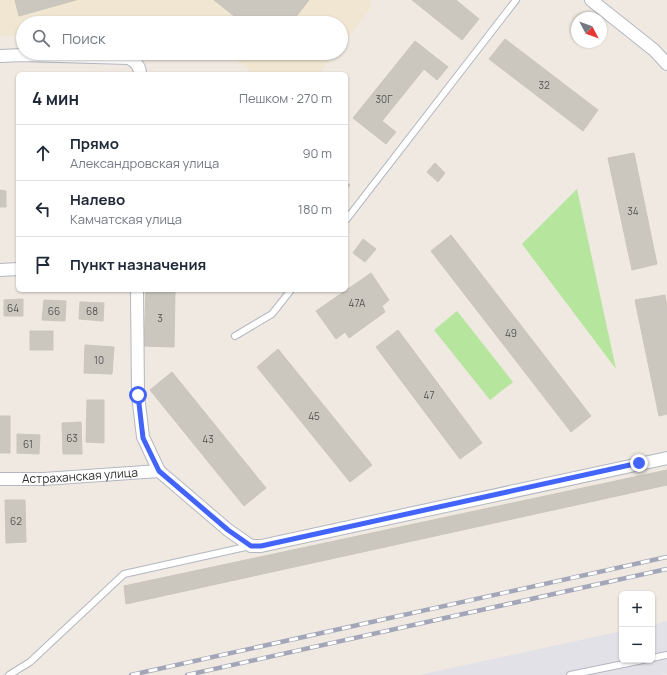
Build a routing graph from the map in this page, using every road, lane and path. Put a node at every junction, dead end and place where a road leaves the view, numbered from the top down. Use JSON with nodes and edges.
{"nodes":[{"id":1,"x":516,"y":0,"type":"edge"},
{"id":2,"x":591,"y":0,"type":"edge"},
{"id":3,"x":16,"y":55,"type":"edge"},
{"id":4,"x":0,"y":56,"type":"edge"},
{"id":5,"x":132,"y":60,"type":"edge"},
{"id":6,"x":667,"y":64,"type":"edge"},
{"id":7,"x":140,"y":72,"type":"edge"},
{"id":8,"x":348,"y":217,"type":"edge"},
{"id":9,"x":0,"y":270,"type":"edge"},
{"id":10,"x":16,"y":270,"type":"edge"},
{"id":11,"x":137,"y":292,"type":"edge"},
{"id":12,"x":289,"y":292,"type":"edge"},
{"id":13,"x":234,"y":336,"type":"dead end"},
{"id":14,"x":667,"y":458,"type":"edge"},
{"id":15,"x":159,"y":471,"type":"junction"},
{"id":16,"x":0,"y":479,"type":"edge"},
{"id":17,"x":251,"y":546,"type":"junction"},
{"id":18,"x":667,"y":655,"type":"edge"},
{"id":19,"x":655,"y":657,"type":"edge"},
{"id":20,"x":628,"y":663,"type":"edge"},
{"id":21,"x":9,"y":675,"type":"edge"},
{"id":22,"x":570,"y":675,"type":"edge"}],
"edges":[{"from":1,"to":8,"type":"lane"},
{"from":2,"to":6,"type":"street"},
{"from":3,"to":4,"type":"street"},
{"from":5,"to":7,"type":"street"},
{"from":9,"to":10,"type":"street"},
{"from":11,"to":15,"type":"street"},
{"from":12,"to":13,"type":"lane"},
{"from":14,"to":17,"type":"street"},
{"from":15,"to":16,"type":"street","name":"Астраханская улица"},
{"from":15,"to":17,"type":"street"},
{"from":17,"to":21,"type":"lane"},
{"from":18,"to":19,"type":"lane"},
{"from":20,"to":22,"type":"lane"}]}
